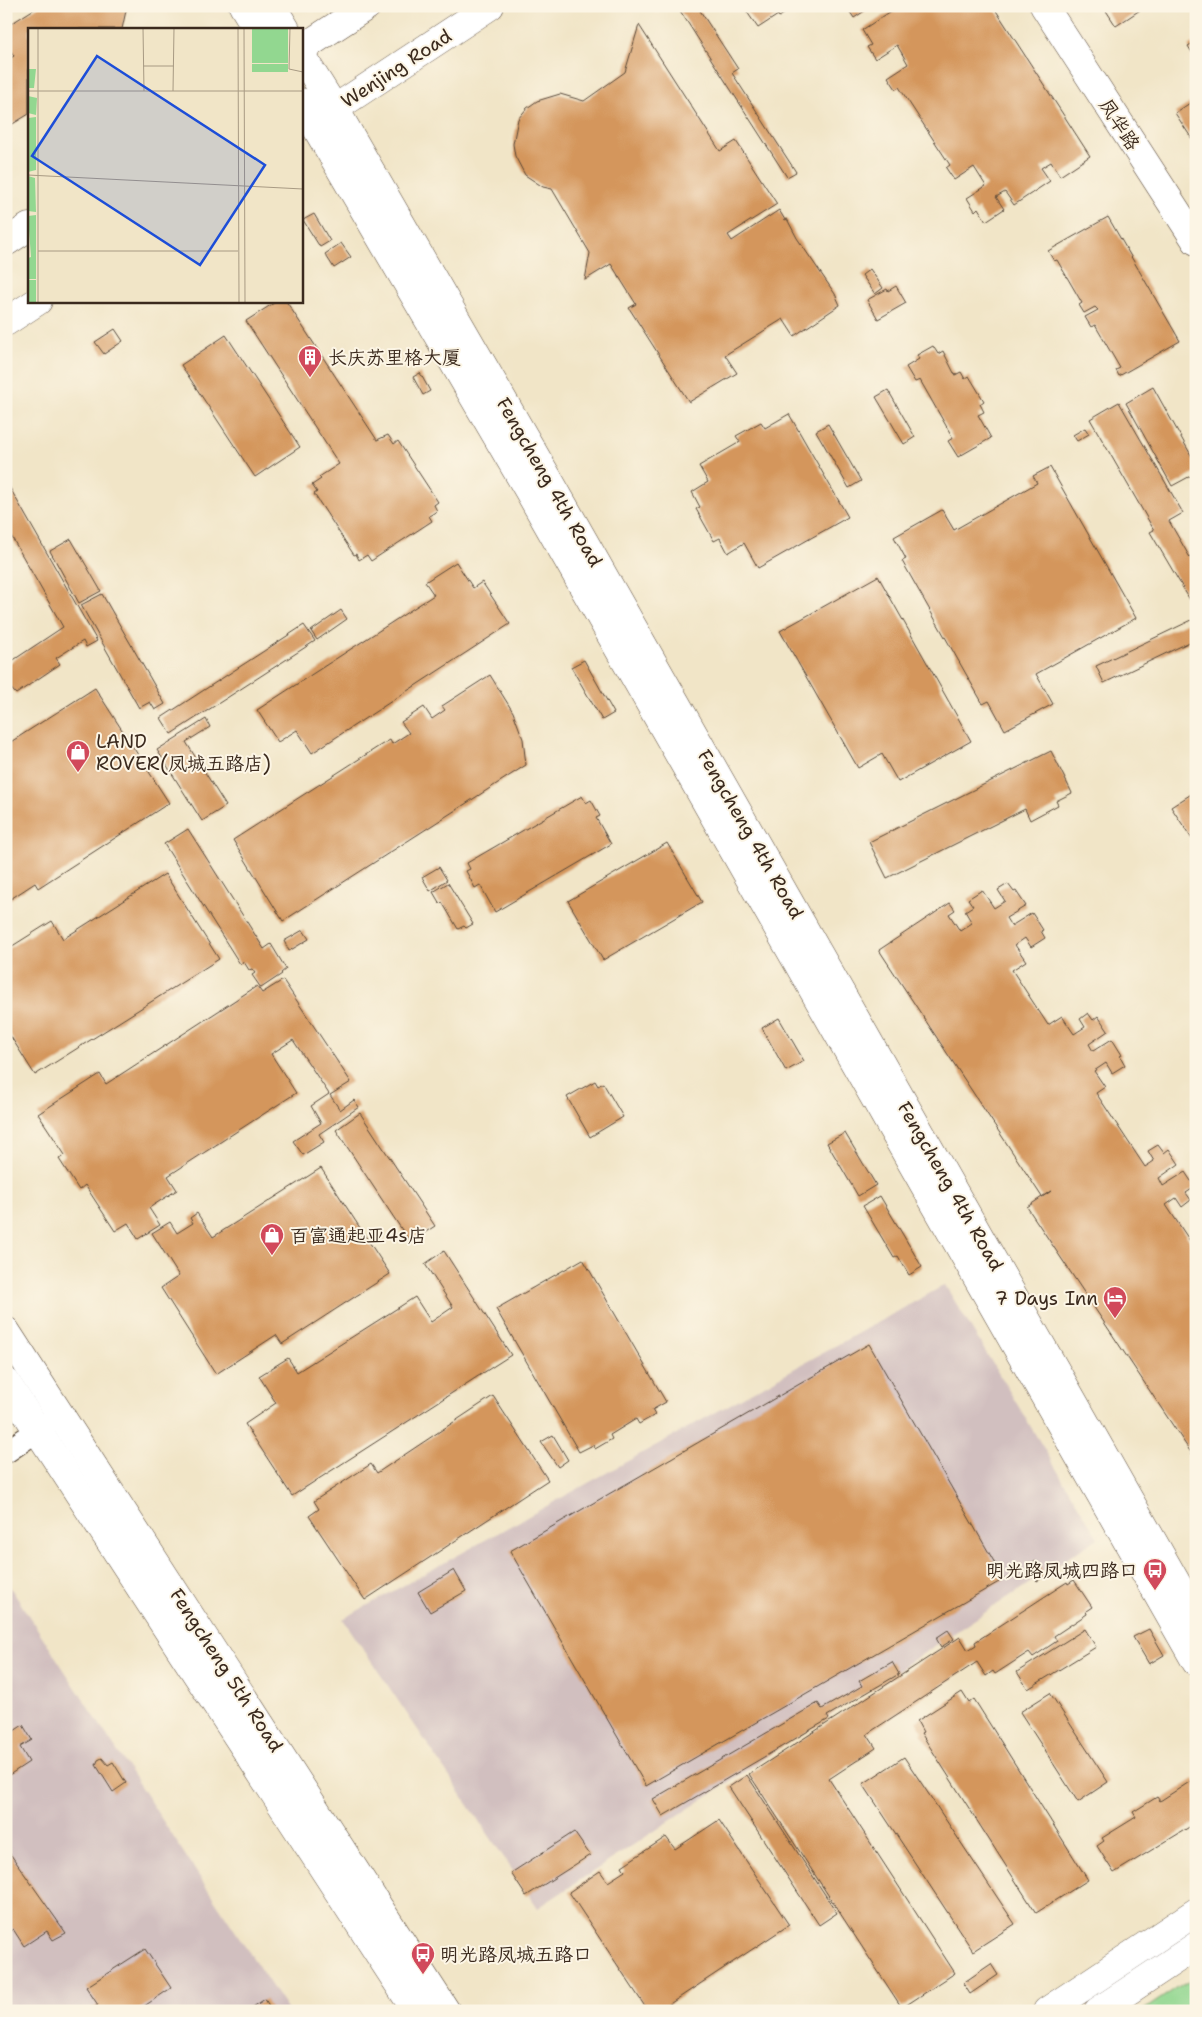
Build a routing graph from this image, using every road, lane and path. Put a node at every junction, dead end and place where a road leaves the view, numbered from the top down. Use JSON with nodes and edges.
{"nodes":[{"id":1,"x":243,"y":6,"type":"edge"},
{"id":2,"x":272,"y":6,"type":"edge"},
{"id":3,"x":367,"y":6,"type":"edge"},
{"id":4,"x":490,"y":6,"type":"edge"},
{"id":5,"x":1044,"y":6,"type":"edge"},
{"id":6,"x":256,"y":28,"type":"edge"},
{"id":7,"x":285,"y":28,"type":"edge"},
{"id":8,"x":302,"y":48,"type":"edge"},
{"id":9,"x":302,"y":60,"type":"edge"},
{"id":10,"x":313,"y":116,"type":"edge"},
{"id":11,"x":28,"y":228,"type":"edge"},
{"id":12,"x":1196,"y":241,"type":"edge"},
{"id":13,"x":6,"y":242,"type":"edge"},
{"id":14,"x":36,"y":302,"type":"edge"},
{"id":15,"x":6,"y":322,"type":"edge"},
{"id":16,"x":6,"y":1331,"type":"edge"},
{"id":17,"x":6,"y":1382,"type":"edge"},
{"id":18,"x":61,"y":1414,"type":"junction"},
{"id":19,"x":38,"y":1431,"type":"junction"},
{"id":20,"x":6,"y":1452,"type":"edge"},
{"id":21,"x":1196,"y":1616,"type":"edge"},
{"id":22,"x":1196,"y":1662,"type":"edge"},
{"id":23,"x":1196,"y":1912,"type":"edge"},
{"id":24,"x":1196,"y":1946,"type":"edge"},
{"id":25,"x":416,"y":2011,"type":"edge"},
{"id":26,"x":446,"y":2011,"type":"edge"},
{"id":27,"x":1047,"y":2011,"type":"edge"},
{"id":28,"x":1098,"y":2011,"type":"edge"}],
"edges":[{"from":1,"to":6,"type":"street"},
{"from":2,"to":7,"type":"street"},
{"from":3,"to":8,"type":"street"},
{"from":4,"to":10,"type":"street","name":"Wenjing Road"},
{"from":5,"to":12,"type":"street","name":"凤华路"},
{"from":9,"to":10,"type":"street","name":"Fengcheng 4th Road"},
{"from":10,"to":21,"type":"street","name":"Fengcheng 4th Road"},
{"from":10,"to":22,"type":"street","name":"Fengcheng 4th Road"},
{"from":11,"to":13,"type":"street"},
{"from":14,"to":15,"type":"street"},
{"from":16,"to":18,"type":"street","name":"Fengcheng 5th Road"},
{"from":17,"to":19,"type":"street","name":"Fengcheng 5th Road"},
{"from":18,"to":19,"type":"street"},
{"from":18,"to":26,"type":"street","name":"Fengcheng 5th Road"},
{"from":19,"to":20,"type":"street"},
{"from":19,"to":25,"type":"street","name":"Fengcheng 5th Road"},
{"from":23,"to":27,"type":"street"},
{"from":24,"to":28,"type":"street"}]}
